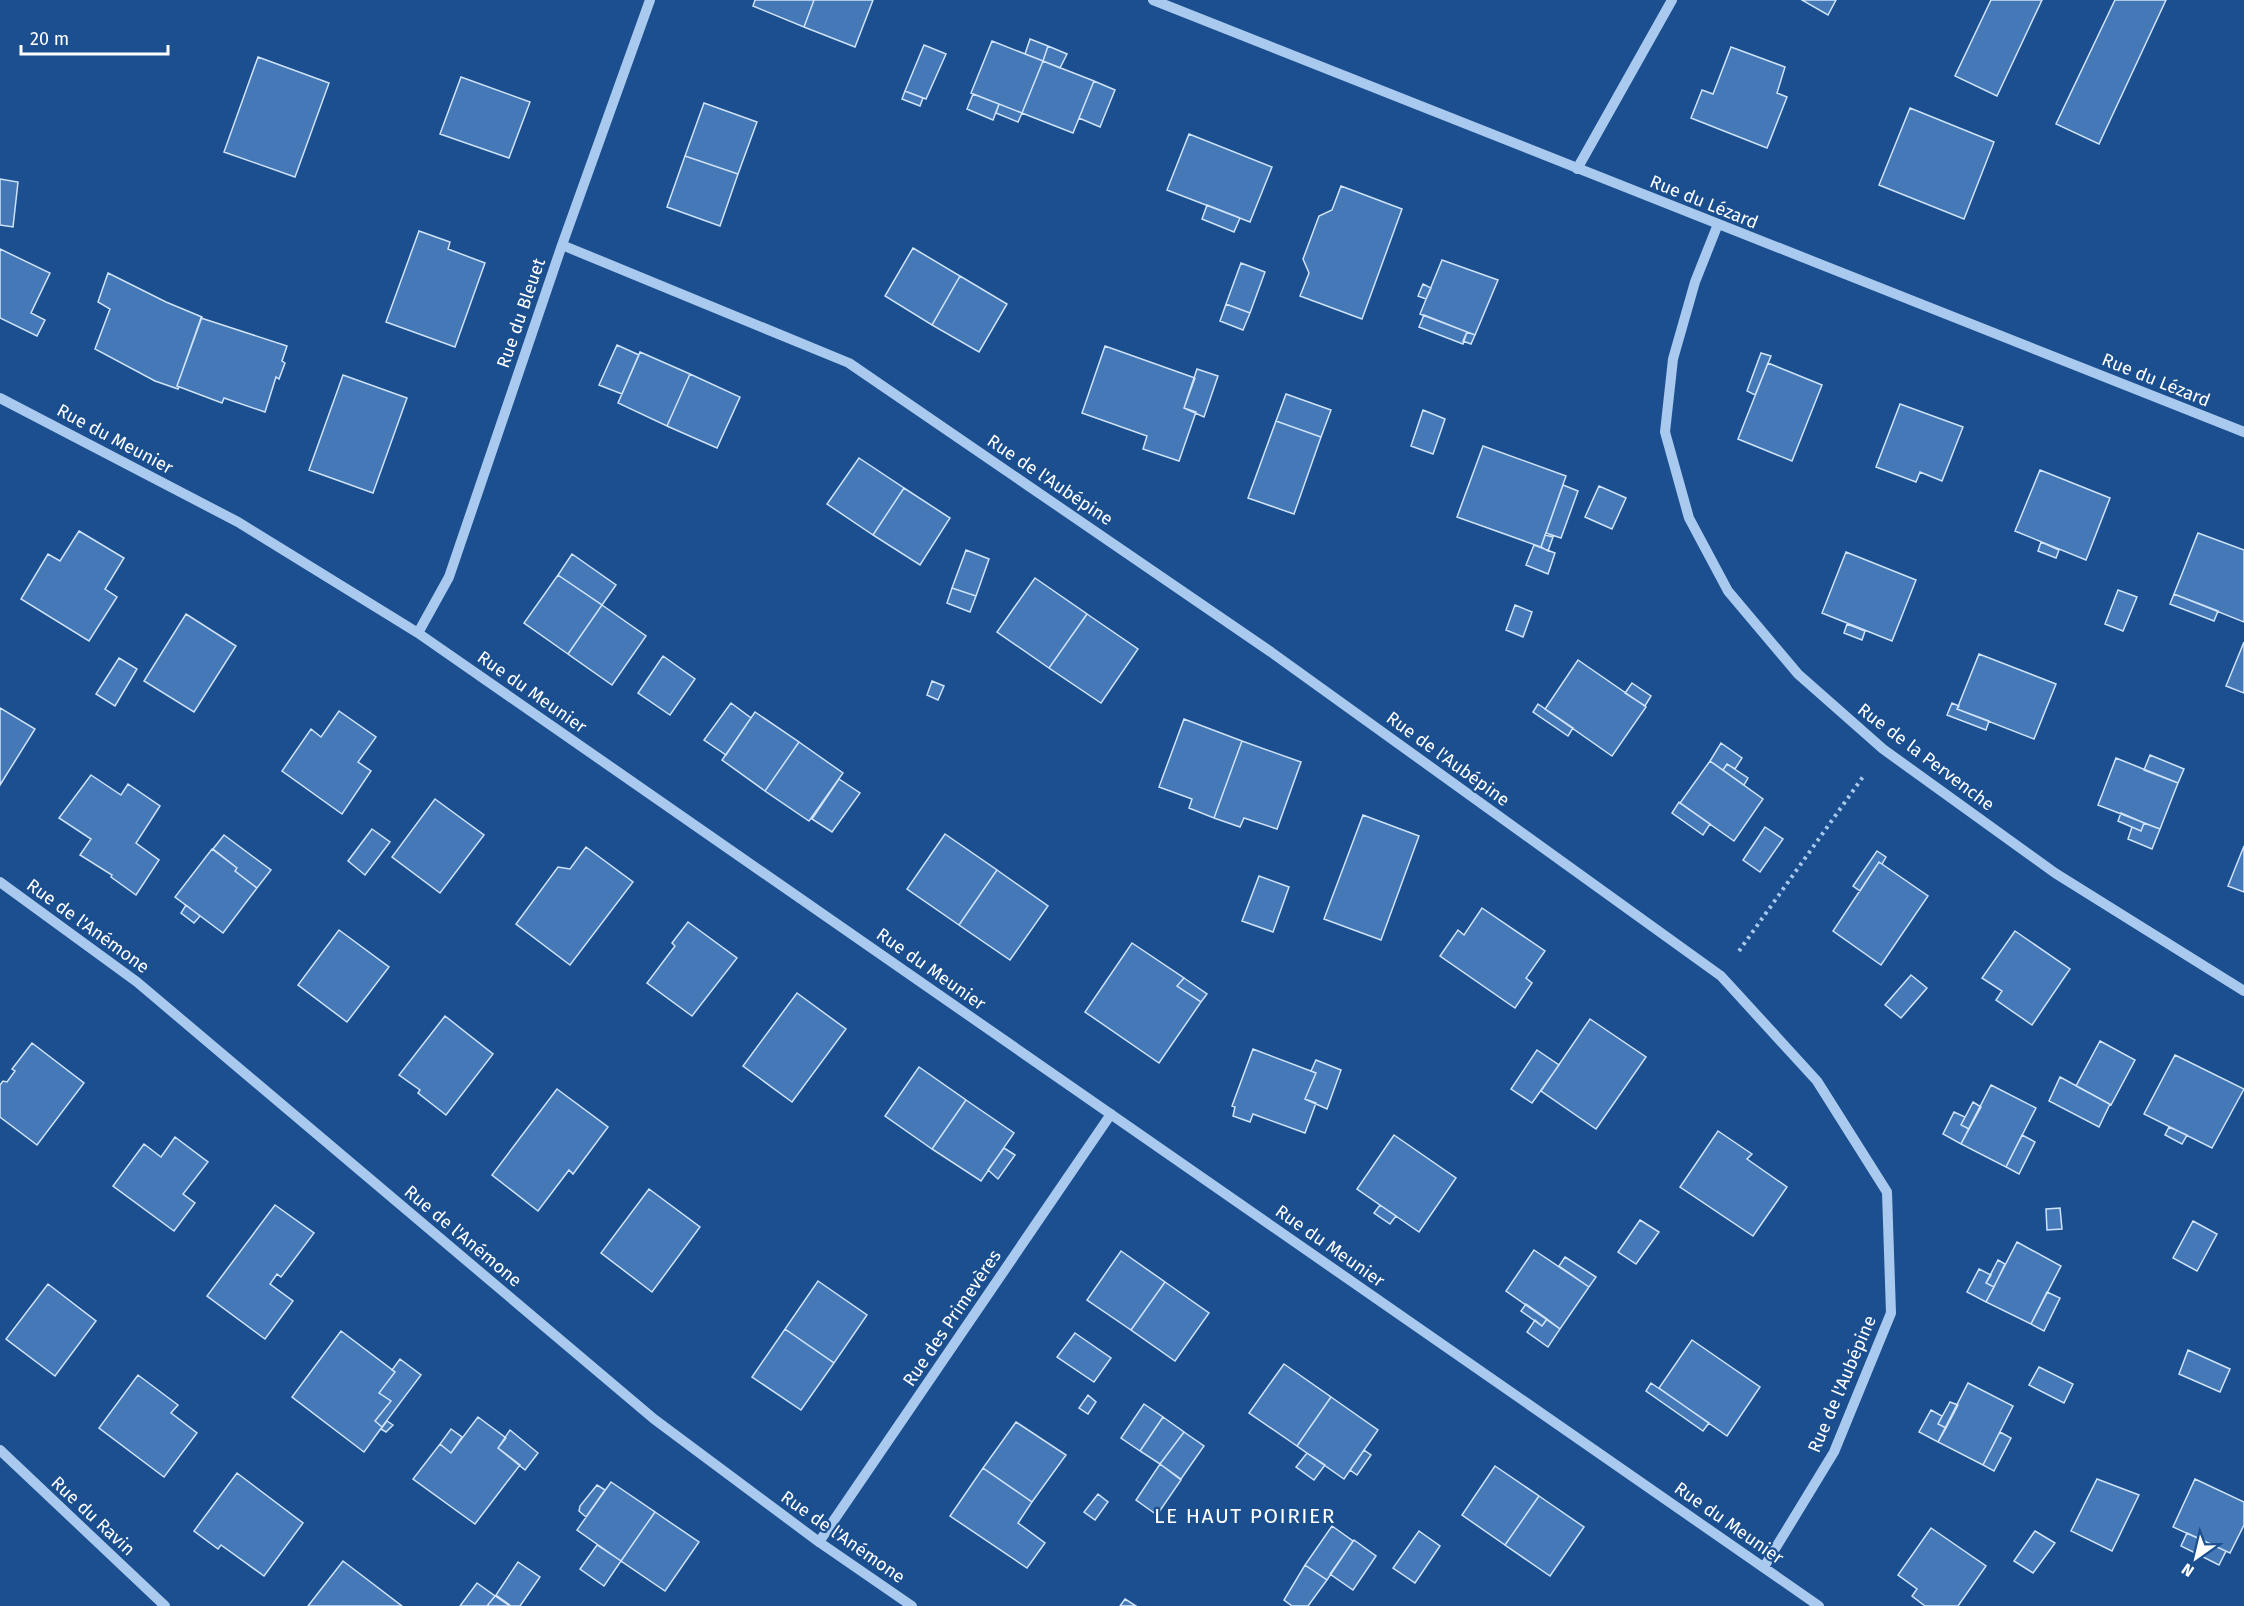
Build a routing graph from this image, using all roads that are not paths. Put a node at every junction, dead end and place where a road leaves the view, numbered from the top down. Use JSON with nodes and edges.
{"nodes":[{"id":1,"x":650,"y":0,"type":"edge"},
{"id":2,"x":1153,"y":0,"type":"edge"},
{"id":3,"x":1672,"y":0,"type":"edge"},
{"id":4,"x":1577,"y":169,"type":"junction"},
{"id":5,"x":1718,"y":225,"type":"junction"},
{"id":6,"x":562,"y":245,"type":"junction"},
{"id":7,"x":0,"y":398,"type":"edge"},
{"id":8,"x":2244,"y":432,"type":"edge"},
{"id":9,"x":418,"y":633,"type":"junction"},
{"id":10,"x":0,"y":882,"type":"edge"},
{"id":11,"x":2244,"y":991,"type":"edge"},
{"id":12,"x":1111,"y":1114,"type":"junction"},
{"id":13,"x":0,"y":1450,"type":"edge"},
{"id":14,"x":819,"y":1542,"type":"junction"},
{"id":15,"x":1764,"y":1567,"type":"junction"},
{"id":16,"x":165,"y":1606,"type":"edge"},
{"id":17,"x":912,"y":1606,"type":"edge"},
{"id":18,"x":1819,"y":1606,"type":"edge"}],
"edges":[{"from":1,"to":6,"type":"street","name":"Rue du Bleuet"},
{"from":2,"to":4,"type":"street","name":"Rue du Lézard"},
{"from":3,"to":4,"type":"street"},
{"from":4,"to":5,"type":"street","name":"Rue du Lézard"},
{"from":5,"to":8,"type":"street","name":"Rue du Lézard"},
{"from":5,"to":11,"type":"street","name":"Rue de la Pervenche"},
{"from":6,"to":9,"type":"street","name":"Rue du Bleuet"},
{"from":6,"to":15,"type":"street","name":"Rue de l'Aubépine"},
{"from":7,"to":9,"type":"street","name":"Rue du Meunier"},
{"from":9,"to":12,"type":"street","name":"Rue du Meunier"},
{"from":10,"to":14,"type":"street","name":"Rue de l'Anémone"},
{"from":12,"to":14,"type":"street","name":"Rue des Primevères"},
{"from":12,"to":15,"type":"street","name":"Rue du Meunier"},
{"from":13,"to":16,"type":"street","name":"Rue du Ravin"},
{"from":14,"to":17,"type":"street","name":"Rue de l'Anémone"},
{"from":15,"to":18,"type":"street","name":"Rue du Meunier"}]}
